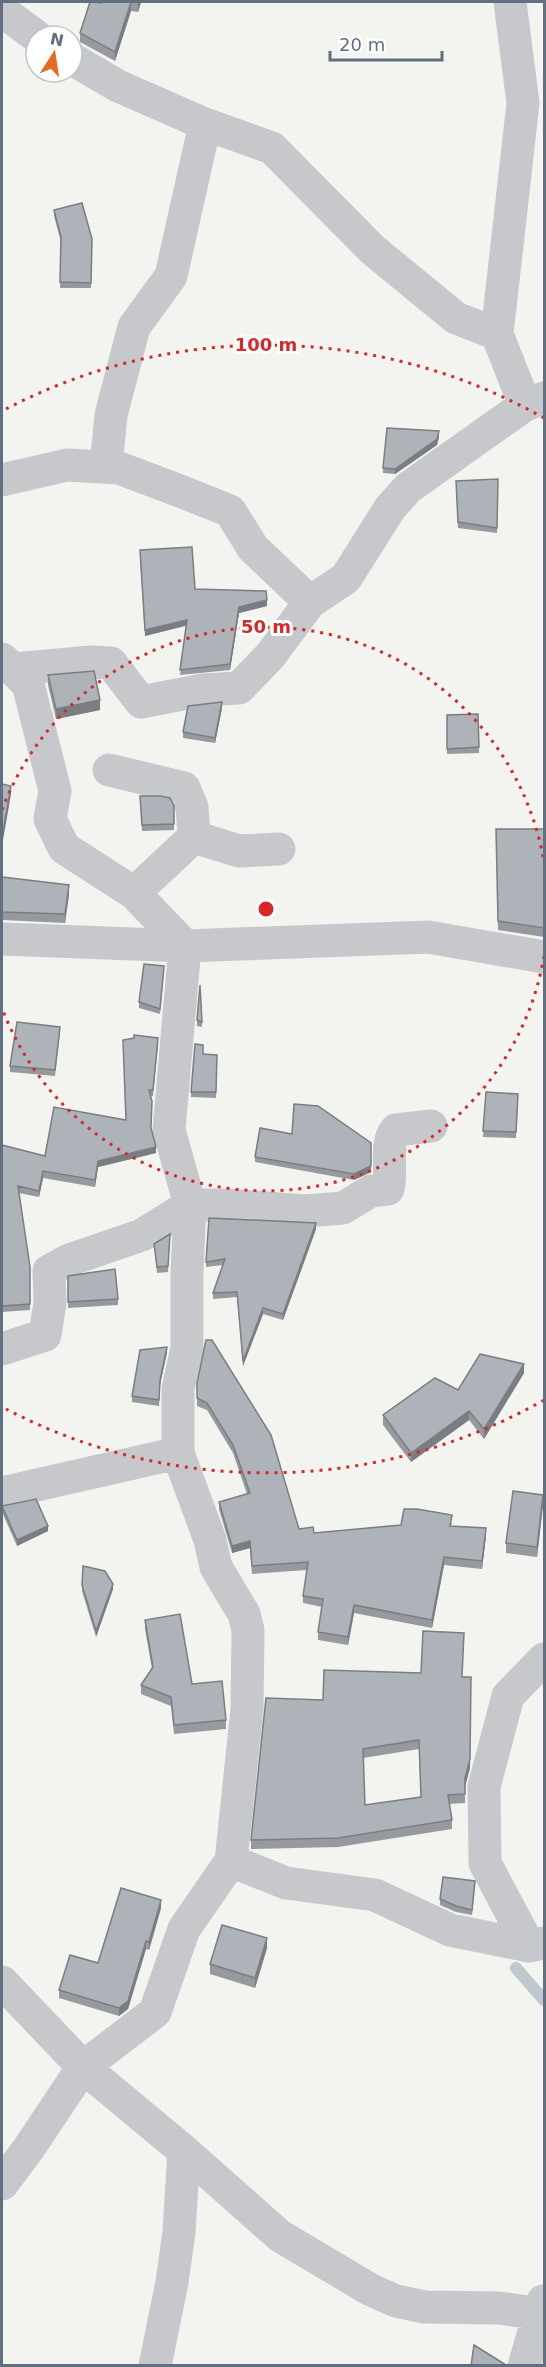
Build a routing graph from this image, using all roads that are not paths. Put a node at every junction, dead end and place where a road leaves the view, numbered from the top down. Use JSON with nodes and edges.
{"nodes":[{"id":1,"x":510,"y":2,"type":"edge"},
{"id":2,"x":2,"y":11,"type":"edge"},
{"id":3,"x":24,"y":27,"type":"edge"},
{"id":4,"x":84,"y":66,"type":"edge"},
{"id":5,"x":206,"y":124,"type":"junction"},
{"id":6,"x":497,"y":334,"type":"junction"},
{"id":7,"x":535,"y":402,"type":"edge"},
{"id":8,"x":106,"y":467,"type":"junction"},
{"id":9,"x":2,"y":480,"type":"edge"},
{"id":10,"x":310,"y":602,"type":"junction"},
{"id":11,"x":8,"y":664,"type":"edge"},
{"id":12,"x":109,"y":770,"type":"dead end"},
{"id":13,"x":194,"y":837,"type":"junction"},
{"id":14,"x":279,"y":849,"type":"dead end"},
{"id":15,"x":134,"y":893,"type":"junction"},
{"id":16,"x":2,"y":939,"type":"edge"},
{"id":17,"x":185,"y":946,"type":"junction"},
{"id":18,"x":544,"y":957,"type":"edge"},
{"id":19,"x":431,"y":1126,"type":"dead end"},
{"id":20,"x":190,"y":1205,"type":"junction"},
{"id":21,"x":2,"y":1350,"type":"edge"},
{"id":22,"x":178,"y":1453,"type":"junction"},
{"id":23,"x":2,"y":1493,"type":"edge"},
{"id":24,"x":544,"y":1659,"type":"edge"},
{"id":25,"x":231,"y":1861,"type":"junction"},
{"id":26,"x":537,"y":1944,"type":"edge"},
{"id":27,"x":2,"y":1982,"type":"edge"},
{"id":28,"x":83,"y":2067,"type":"junction"},
{"id":29,"x":184,"y":2151,"type":"junction"},
{"id":30,"x":2,"y":2184,"type":"edge"},
{"id":31,"x":542,"y":2313,"type":"edge"},
{"id":32,"x":154,"y":2366,"type":"edge"},
{"id":33,"x":524,"y":2366,"type":"edge"}],
"edges":[{"from":1,"to":6,"type":"street"},
{"from":2,"to":3,"type":"street"},
{"from":4,"to":5,"type":"street"},
{"from":5,"to":6,"type":"street"},
{"from":5,"to":8,"type":"street"},
{"from":6,"to":7,"type":"street"},
{"from":7,"to":10,"type":"street"},
{"from":8,"to":9,"type":"street"},
{"from":8,"to":10,"type":"street"},
{"from":10,"to":11,"type":"street"},
{"from":11,"to":15,"type":"street"},
{"from":12,"to":13,"type":"street"},
{"from":13,"to":14,"type":"street"},
{"from":13,"to":15,"type":"street"},
{"from":15,"to":17,"type":"street"},
{"from":16,"to":17,"type":"street"},
{"from":17,"to":18,"type":"street"},
{"from":17,"to":20,"type":"street"},
{"from":19,"to":20,"type":"street"},
{"from":20,"to":21,"type":"street"},
{"from":20,"to":22,"type":"street"},
{"from":22,"to":23,"type":"street"},
{"from":22,"to":25,"type":"street"},
{"from":24,"to":26,"type":"street"},
{"from":25,"to":26,"type":"street"},
{"from":25,"to":28,"type":"street"},
{"from":27,"to":28,"type":"street"},
{"from":28,"to":29,"type":"street"},
{"from":28,"to":30,"type":"street"},
{"from":29,"to":31,"type":"street"},
{"from":29,"to":32,"type":"street"},
{"from":31,"to":33,"type":"street"}]}
